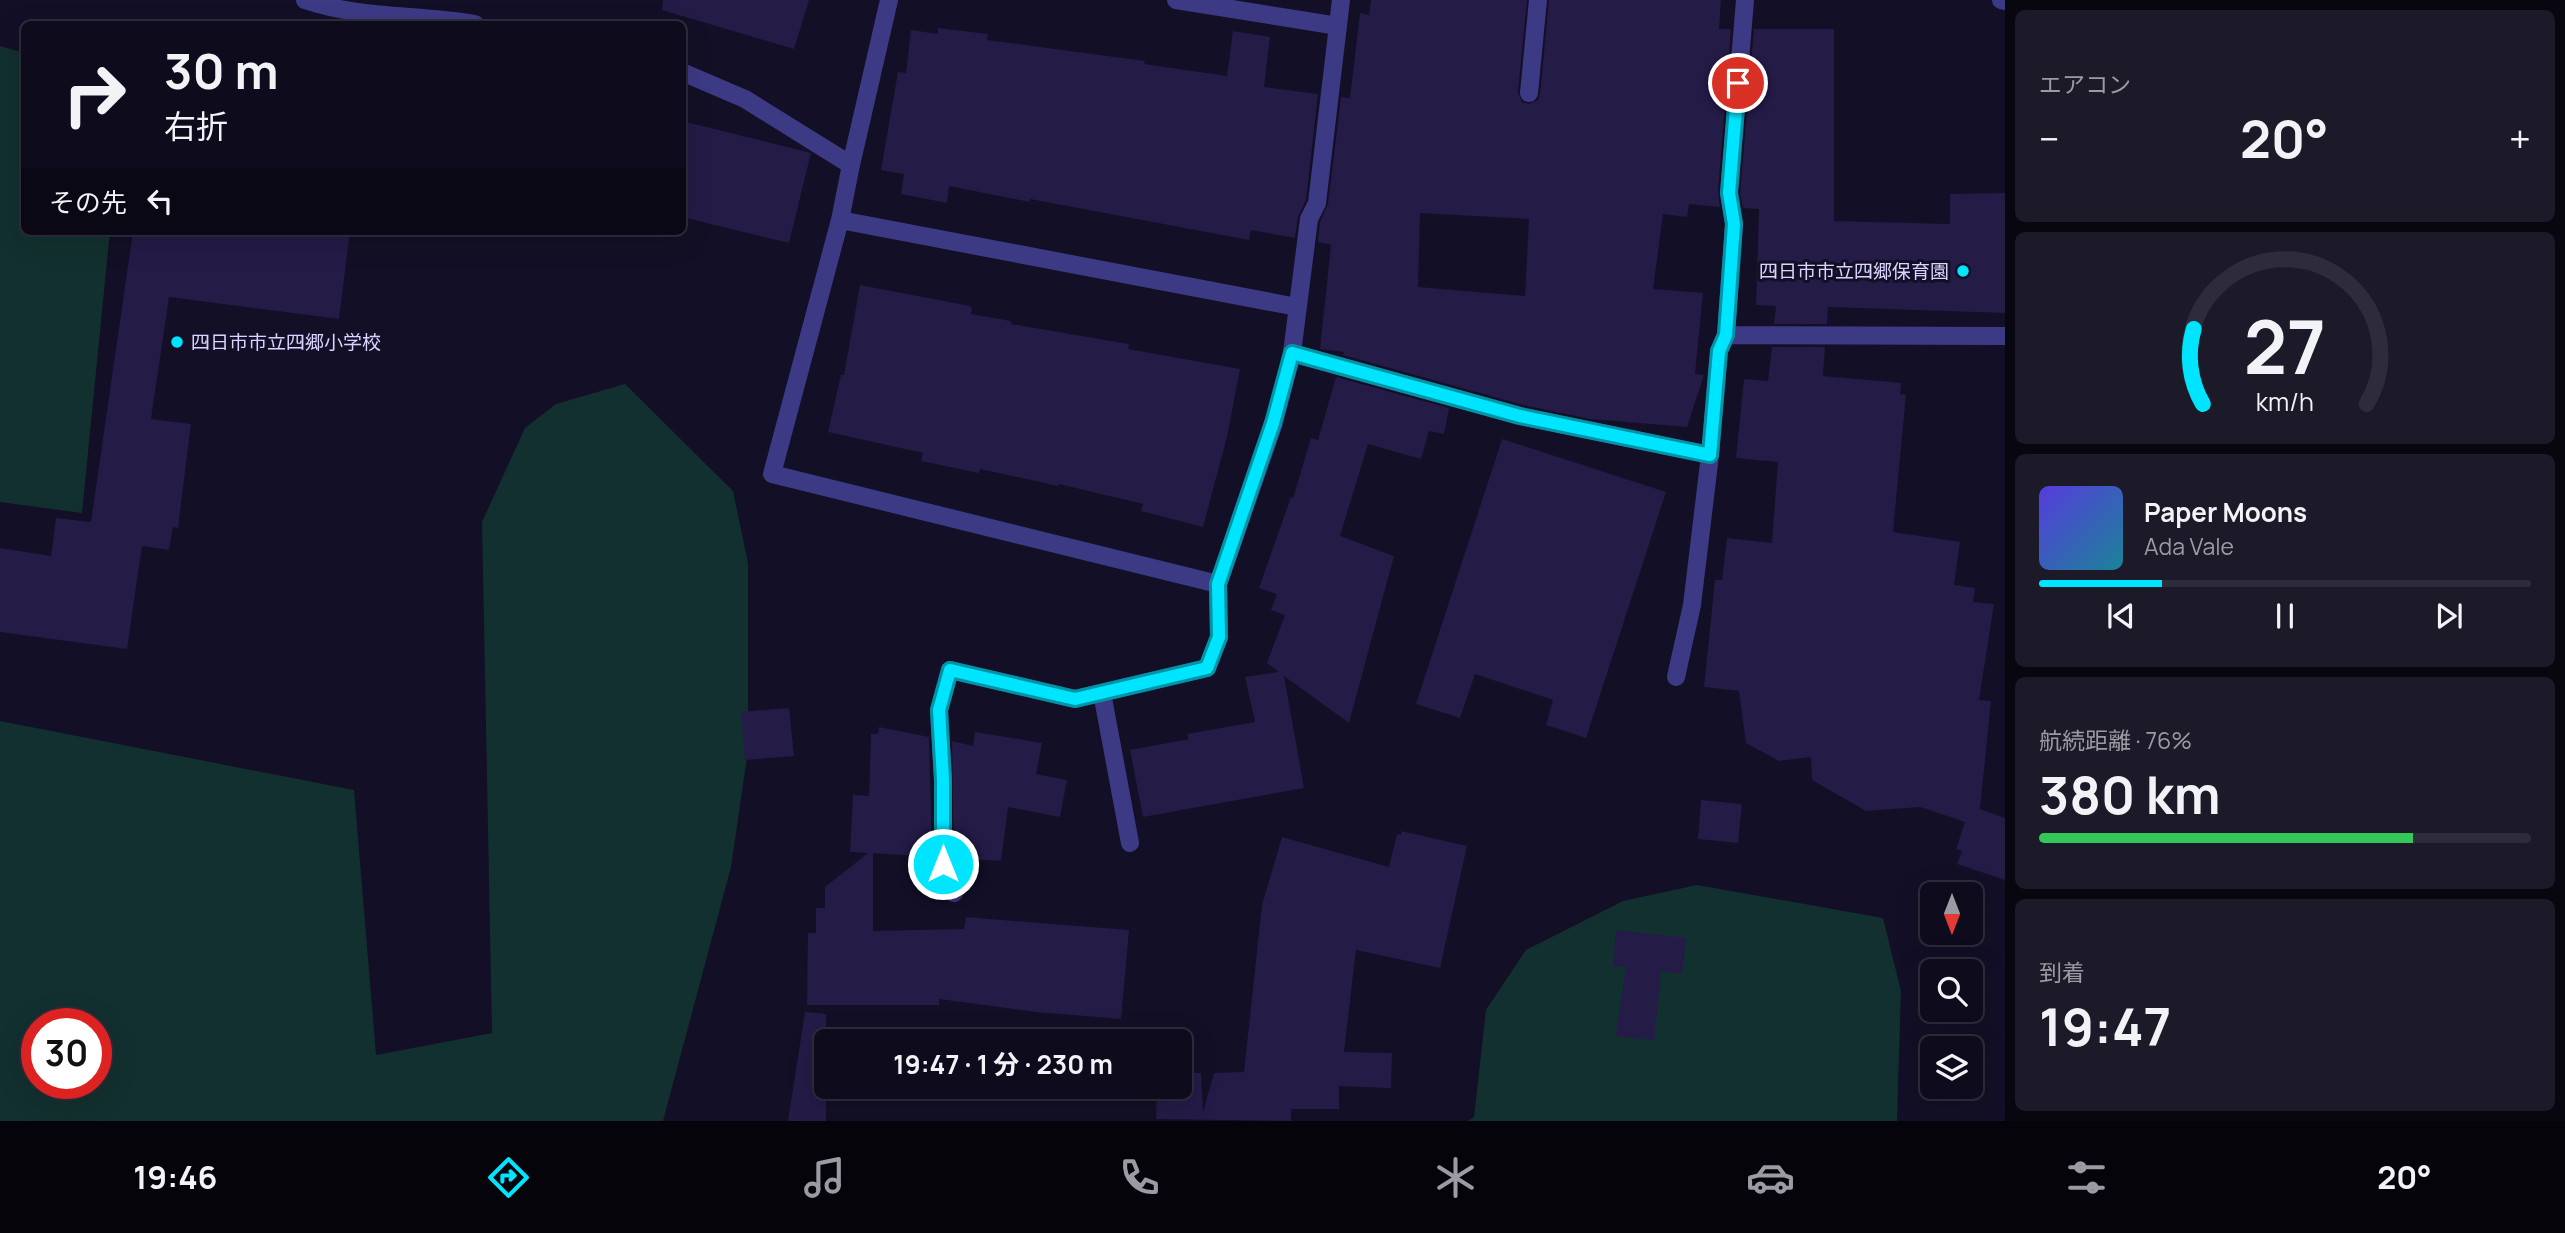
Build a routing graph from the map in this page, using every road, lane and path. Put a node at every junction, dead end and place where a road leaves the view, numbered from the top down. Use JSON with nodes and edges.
{"nodes":[{"id":1,"x":305,"y":0,"type":"edge"},
{"id":2,"x":889,"y":0,"type":"edge"},
{"id":3,"x":1176,"y":0,"type":"edge"},
{"id":4,"x":1341,"y":0,"type":"edge"},
{"id":5,"x":1538,"y":0,"type":"edge"},
{"id":6,"x":1745,"y":0,"type":"edge"},
{"id":7,"x":455,"y":21,"type":"edge"},
{"id":8,"x":1338,"y":26,"type":"junction"},
{"id":9,"x":686,"y":74,"type":"edge"},
{"id":10,"x":1529,"y":93,"type":"dead end"},
{"id":11,"x":851,"y":165,"type":"junction"},
{"id":12,"x":840,"y":220,"type":"junction"},
{"id":13,"x":1297,"y":307,"type":"junction"},
{"id":14,"x":1726,"y":335,"type":"junction"},
{"id":15,"x":2005,"y":336,"type":"edge"},
{"id":16,"x":1292,"y":353,"type":"junction"},
{"id":17,"x":1710,"y":455,"type":"junction"},
{"id":18,"x":1218,"y":584,"type":"junction"},
{"id":19,"x":1676,"y":677,"type":"dead end"},
{"id":20,"x":1102,"y":693,"type":"junction"},
{"id":21,"x":1130,"y":843,"type":"dead end"},
{"id":22,"x":954,"y":893,"type":"dead end"}],
"edges":[{"from":1,"to":7,"type":"street"},
{"from":2,"to":11,"type":"street"},
{"from":3,"to":8,"type":"street"},
{"from":4,"to":8,"type":"street"},
{"from":5,"to":10,"type":"street"},
{"from":6,"to":14,"type":"street"},
{"from":8,"to":13,"type":"street"},
{"from":9,"to":11,"type":"street"},
{"from":11,"to":12,"type":"street"},
{"from":12,"to":13,"type":"street"},
{"from":12,"to":18,"type":"street"},
{"from":13,"to":16,"type":"street"},
{"from":14,"to":15,"type":"street"},
{"from":14,"to":17,"type":"street"},
{"from":16,"to":17,"type":"street"},
{"from":16,"to":18,"type":"street"},
{"from":17,"to":19,"type":"street"},
{"from":18,"to":20,"type":"street"},
{"from":20,"to":21,"type":"street"},
{"from":20,"to":22,"type":"street"}]}
